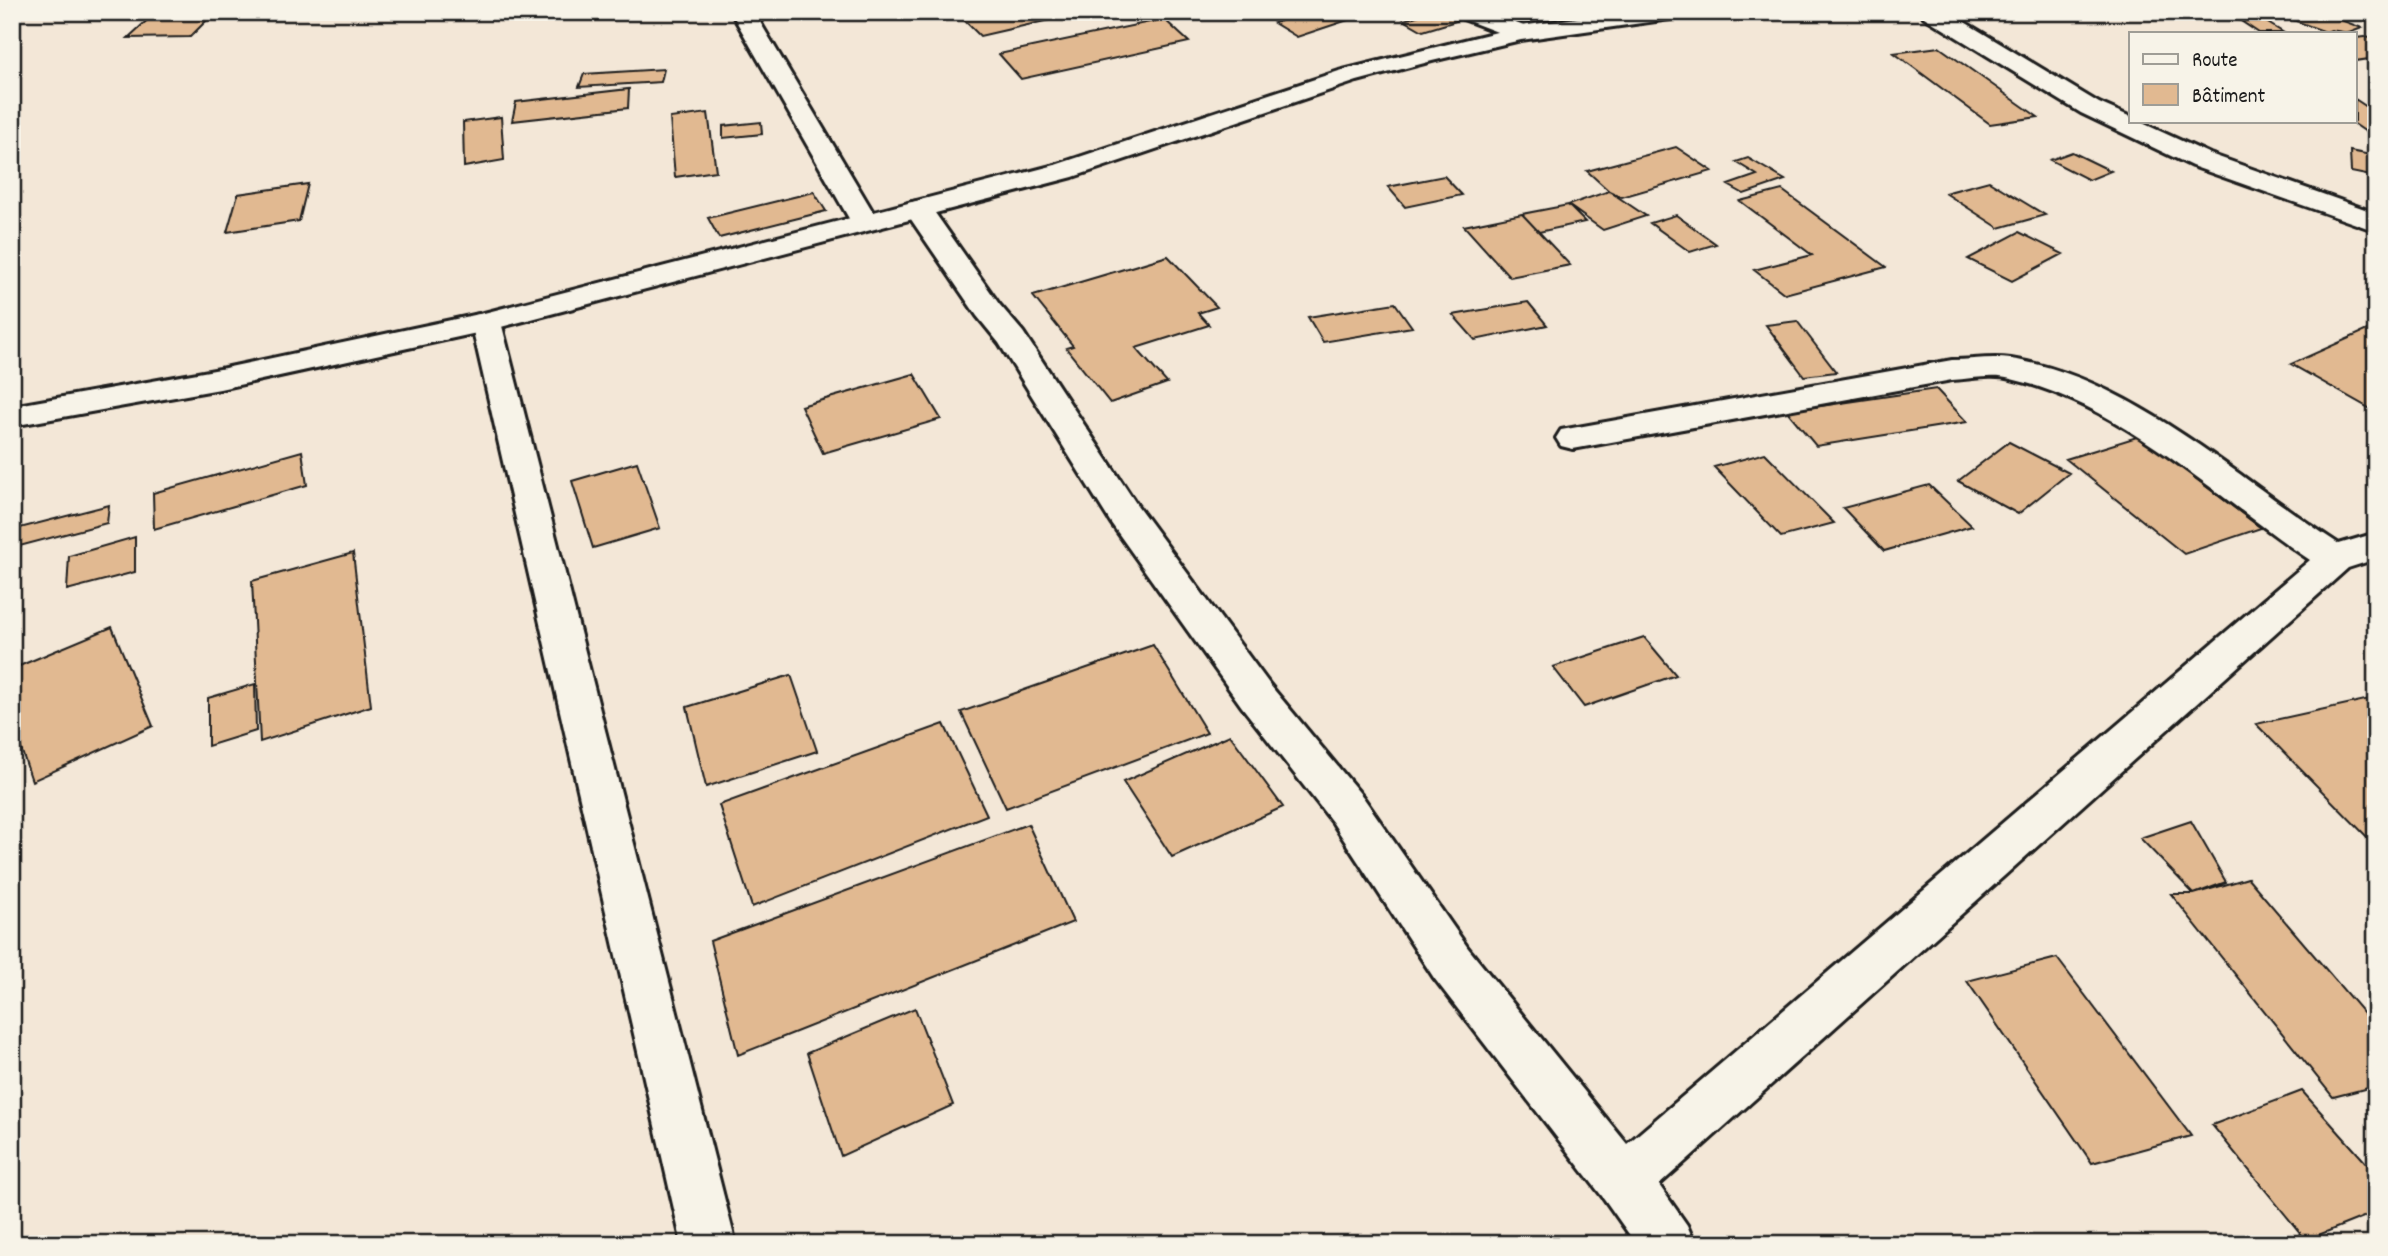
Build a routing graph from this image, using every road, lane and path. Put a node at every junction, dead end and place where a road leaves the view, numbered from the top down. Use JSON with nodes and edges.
{"nodes":[{"id":1,"x":742,"y":12,"type":"edge"},
{"id":2,"x":1466,"y":12,"type":"edge"},
{"id":3,"x":1670,"y":12,"type":"edge"},
{"id":4,"x":1932,"y":12,"type":"edge"},
{"id":5,"x":1521,"y":33,"type":"junction"},
{"id":6,"x":918,"y":209,"type":"junction"},
{"id":7,"x":865,"y":222,"type":"junction"},
{"id":8,"x":2376,"y":223,"type":"edge"},
{"id":9,"x":486,"y":321,"type":"junction"},
{"id":10,"x":12,"y":416,"type":"edge"},
{"id":11,"x":1573,"y":438,"type":"dead end"},
{"id":12,"x":2376,"y":546,"type":"edge"},
{"id":13,"x":2335,"y":559,"type":"junction"},
{"id":14,"x":1623,"y":1181,"type":"junction"},
{"id":15,"x":709,"y":1244,"type":"edge"},
{"id":16,"x":1668,"y":1244,"type":"edge"}],
"edges":[{"from":1,"to":7,"type":"street"},
{"from":2,"to":5,"type":"street"},
{"from":3,"to":5,"type":"street"},
{"from":4,"to":8,"type":"street"},
{"from":5,"to":6,"type":"street"},
{"from":6,"to":7,"type":"street"},
{"from":6,"to":14,"type":"street"},
{"from":7,"to":9,"type":"street"},
{"from":9,"to":10,"type":"street"},
{"from":9,"to":15,"type":"street"},
{"from":11,"to":13,"type":"street"},
{"from":12,"to":13,"type":"street"},
{"from":13,"to":14,"type":"street"},
{"from":14,"to":16,"type":"street"}]}
